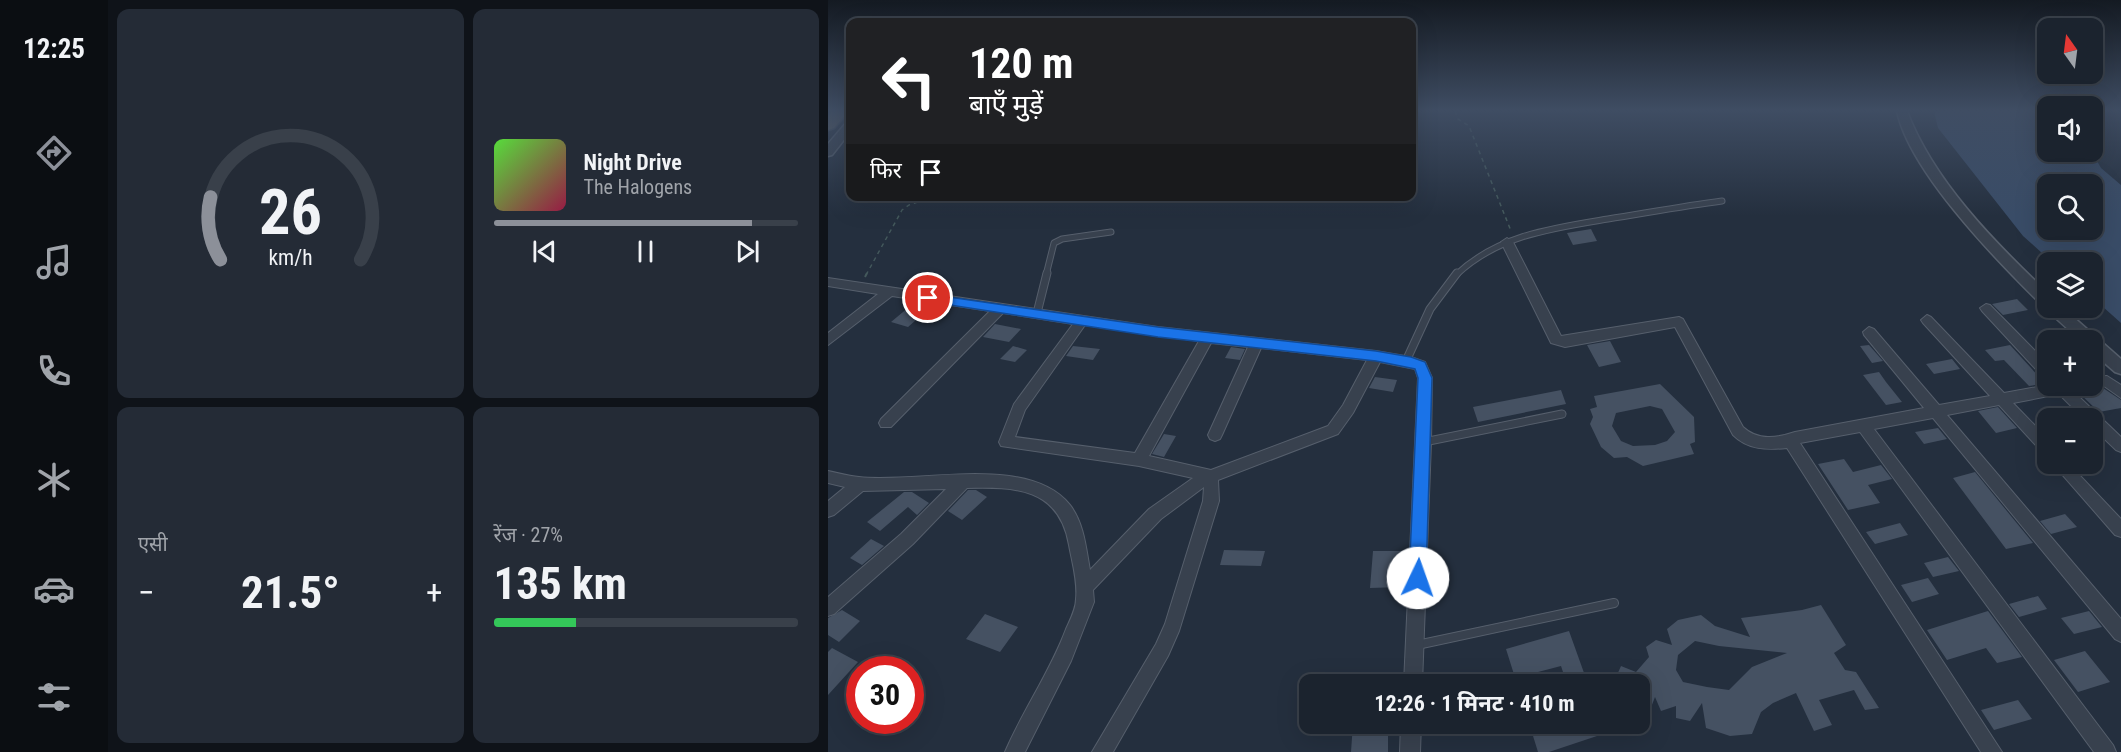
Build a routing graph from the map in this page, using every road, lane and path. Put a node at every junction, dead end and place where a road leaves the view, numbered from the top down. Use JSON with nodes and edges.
{"nodes":[{"id":1,"x":1476,"y":146,"type":"edge"},
{"id":2,"x":1916,"y":146,"type":"edge"},
{"id":3,"x":921,"y":201,"type":"edge"},
{"id":4,"x":1722,"y":201,"type":"dead end"},
{"id":5,"x":1111,"y":232,"type":"dead end"},
{"id":6,"x":1511,"y":241,"type":"junction"},
{"id":7,"x":828,"y":282,"type":"edge"},
{"id":8,"x":857,"y":286,"type":"junction"},
{"id":9,"x":890,"y":291,"type":"junction"},
{"id":10,"x":2037,"y":291,"type":"edge"},
{"id":11,"x":1000,"y":308,"type":"junction"},
{"id":12,"x":1986,"y":308,"type":"dead end"},
{"id":13,"x":1037,"y":313,"type":"junction"},
{"id":14,"x":2065,"y":318,"type":"edge"},
{"id":15,"x":1083,"y":319,"type":"junction"},
{"id":16,"x":1927,"y":320,"type":"dead end"},
{"id":17,"x":2078,"y":330,"type":"edge"},
{"id":18,"x":1869,"y":332,"type":"dead end"},
{"id":19,"x":1207,"y":338,"type":"junction"},
{"id":20,"x":828,"y":340,"type":"edge"},
{"id":21,"x":1256,"y":344,"type":"junction"},
{"id":22,"x":2103,"y":352,"type":"edge"},
{"id":23,"x":1376,"y":356,"type":"junction"},
{"id":24,"x":1406,"y":361,"type":"junction"},
{"id":25,"x":2037,"y":361,"type":"edge"},
{"id":26,"x":2121,"y":368,"type":"edge"},
{"id":27,"x":2103,"y":381,"type":"edge"},
{"id":28,"x":2037,"y":392,"type":"edge"},
{"id":29,"x":2121,"y":393,"type":"edge"},
{"id":30,"x":2074,"y":396,"type":"edge"},
{"id":31,"x":2002,"y":400,"type":"junction"},
{"id":32,"x":1934,"y":411,"type":"junction"},
{"id":33,"x":1562,"y":414,"type":"dead end"},
{"id":34,"x":886,"y":423,"type":"dead end"},
{"id":35,"x":1863,"y":425,"type":"junction"},
{"id":36,"x":1215,"y":435,"type":"dead end"},
{"id":37,"x":2037,"y":437,"type":"edge"},
{"id":38,"x":1792,"y":441,"type":"junction"},
{"id":39,"x":1424,"y":442,"type":"junction"},
{"id":40,"x":2121,"y":446,"type":"edge"},
{"id":41,"x":1140,"y":460,"type":"junction"},
{"id":42,"x":2069,"y":474,"type":"edge"},
{"id":43,"x":1208,"y":476,"type":"junction"},
{"id":44,"x":828,"y":477,"type":"edge"},
{"id":45,"x":963,"y":482,"type":"junction"},
{"id":46,"x":860,"y":484,"type":"junction"},
{"id":47,"x":828,"y":510,"type":"edge"},
{"id":48,"x":2121,"y":530,"type":"edge"},
{"id":49,"x":1085,"y":587,"type":"junction"},
{"id":50,"x":1614,"y":603,"type":"dead end"},
{"id":51,"x":828,"y":608,"type":"edge"},
{"id":52,"x":2121,"y":633,"type":"edge"},
{"id":53,"x":1414,"y":645,"type":"junction"},
{"id":54,"x":1413,"y":674,"type":"edge"},
{"id":55,"x":1411,"y":734,"type":"edge"},
{"id":56,"x":1989,"y":751,"type":"edge"},
{"id":57,"x":1015,"y":752,"type":"edge"},
{"id":58,"x":1102,"y":752,"type":"edge"},
{"id":59,"x":1410,"y":752,"type":"edge"},
{"id":60,"x":2106,"y":752,"type":"edge"}],
"edges":[{"from":1,"to":6,"type":"path"},
{"from":2,"to":10,"type":"street"},
{"from":3,"to":8,"type":"path"},
{"from":4,"to":6,"type":"lane"},
{"from":5,"to":13,"type":"lane"},
{"from":6,"to":24,"type":"lane"},
{"from":6,"to":38,"type":"street"},
{"from":7,"to":8,"type":"street"},
{"from":8,"to":9,"type":"street"},
{"from":9,"to":11,"type":"street"},
{"from":9,"to":20,"type":"street"},
{"from":11,"to":13,"type":"street"},
{"from":11,"to":34,"type":"street"},
{"from":12,"to":25,"type":"street"},
{"from":13,"to":15,"type":"street"},
{"from":14,"to":17,"type":"street"},
{"from":15,"to":19,"type":"street"},
{"from":15,"to":41,"type":"street"},
{"from":16,"to":31,"type":"street"},
{"from":18,"to":32,"type":"street"},
{"from":19,"to":21,"type":"street"},
{"from":19,"to":41,"type":"street"},
{"from":21,"to":23,"type":"street"},
{"from":21,"to":36,"type":"street"},
{"from":22,"to":26,"type":"street"},
{"from":23,"to":24,"type":"street"},
{"from":23,"to":43,"type":"street"},
{"from":24,"to":39,"type":"street"},
{"from":27,"to":29,"type":"street"},
{"from":28,"to":31,"type":"street"},
{"from":30,"to":40,"type":"street"},
{"from":31,"to":32,"type":"street"},
{"from":31,"to":37,"type":"street"},
{"from":32,"to":35,"type":"street"},
{"from":32,"to":52,"type":"street"},
{"from":33,"to":39,"type":"lane"},
{"from":35,"to":38,"type":"street"},
{"from":35,"to":60,"type":"street"},
{"from":38,"to":56,"type":"street"},
{"from":39,"to":53,"type":"street"},
{"from":41,"to":43,"type":"street"},
{"from":42,"to":48,"type":"street"},
{"from":43,"to":49,"type":"street"},
{"from":43,"to":58,"type":"street"},
{"from":44,"to":46,"type":"street"},
{"from":45,"to":46,"type":"street"},
{"from":45,"to":49,"type":"street"},
{"from":45,"to":51,"type":"street"},
{"from":46,"to":47,"type":"street"},
{"from":49,"to":57,"type":"street"},
{"from":50,"to":53,"type":"lane"},
{"from":53,"to":54,"type":"street"},
{"from":55,"to":59,"type":"street"}]}
